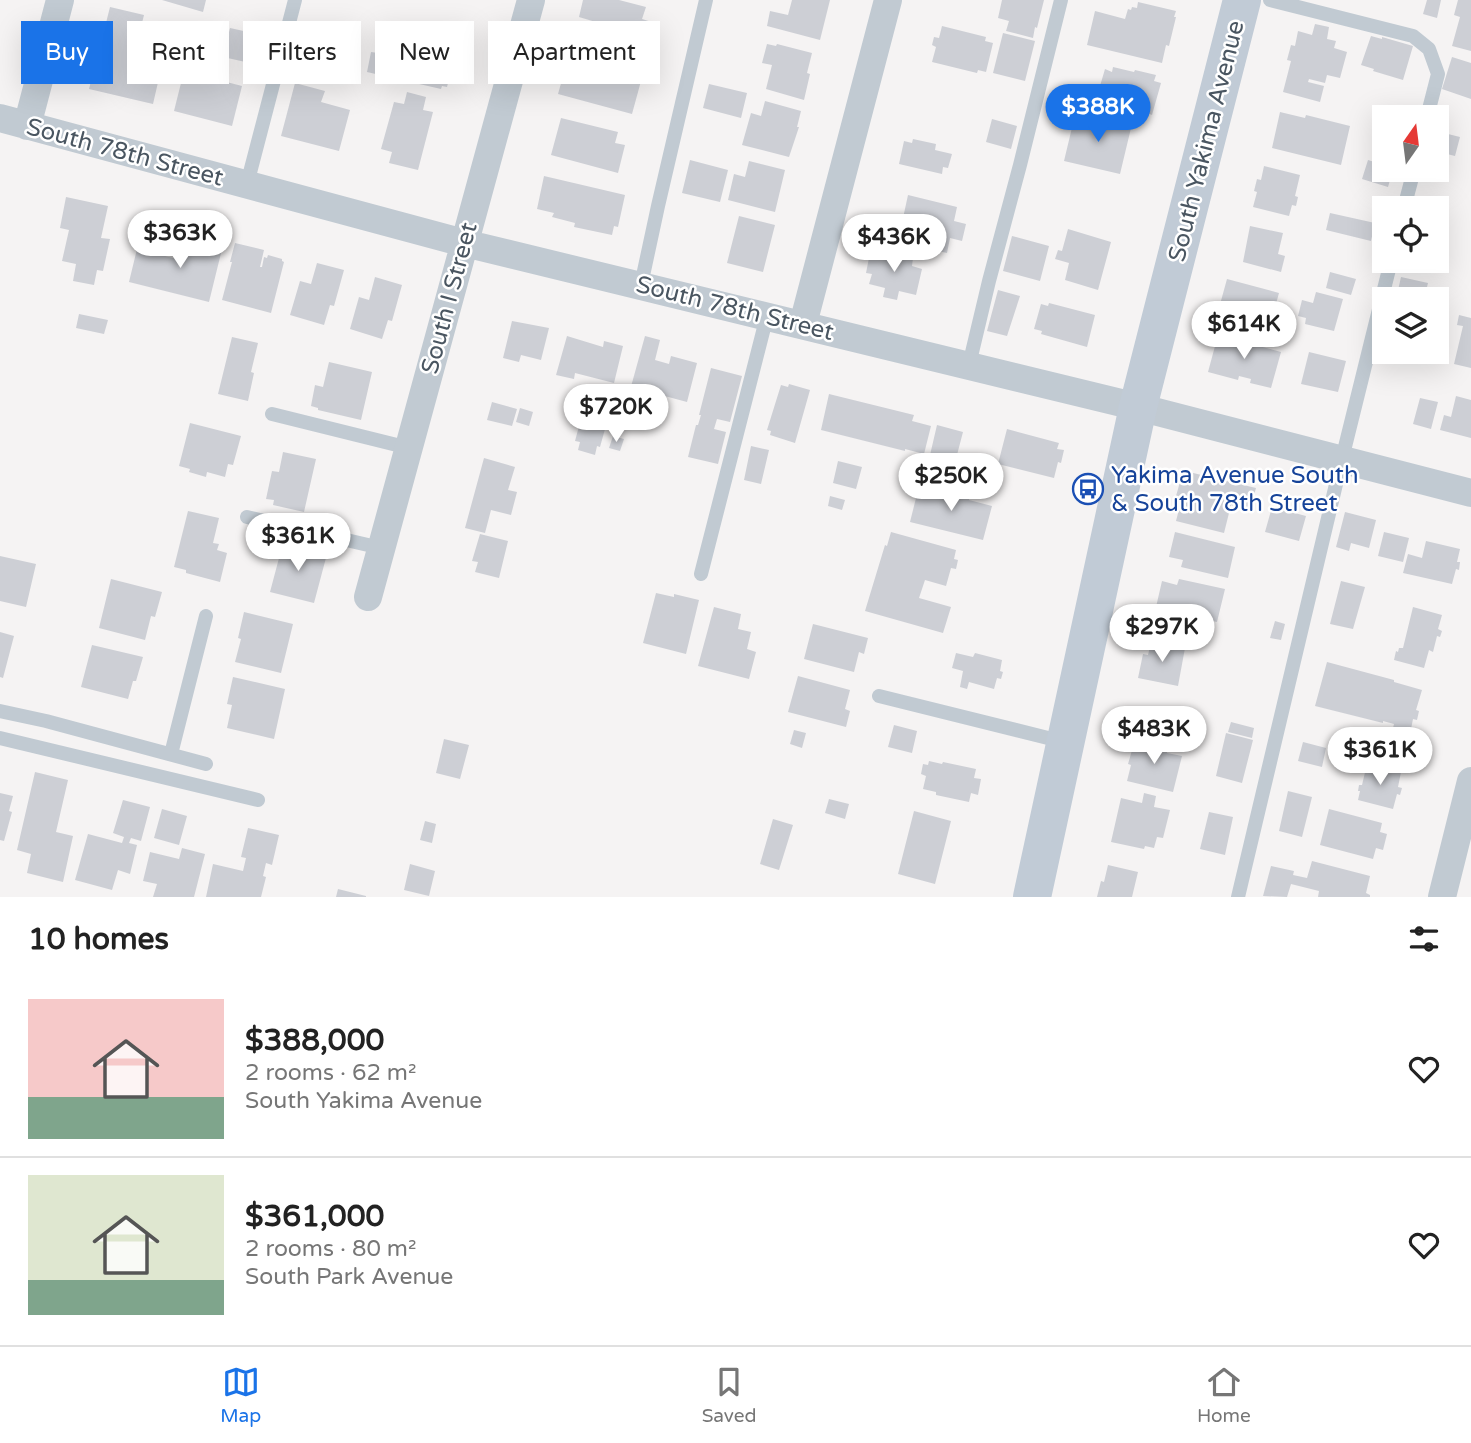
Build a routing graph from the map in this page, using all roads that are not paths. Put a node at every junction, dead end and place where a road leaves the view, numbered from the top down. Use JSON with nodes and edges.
{"nodes":[{"id":1,"x":60,"y":0,"type":"edge"},
{"id":2,"x":295,"y":0,"type":"edge"},
{"id":3,"x":531,"y":0,"type":"edge"},
{"id":4,"x":706,"y":0,"type":"edge"},
{"id":5,"x":888,"y":0,"type":"edge"},
{"id":6,"x":1061,"y":0,"type":"edge"},
{"id":7,"x":1242,"y":0,"type":"edge"},
{"id":8,"x":1270,"y":0,"type":"edge"},
{"id":9,"x":1430,"y":105,"type":"edge"},
{"id":10,"x":0,"y":118,"type":"edge"},
{"id":11,"x":27,"y":125,"type":"junction"},
{"id":12,"x":247,"y":184,"type":"junction"},
{"id":13,"x":464,"y":243,"type":"junction"},
{"id":14,"x":1388,"y":273,"type":"edge"},
{"id":15,"x":641,"y":285,"type":"junction"},
{"id":16,"x":767,"y":316,"type":"junction"},
{"id":17,"x":803,"y":324,"type":"junction"},
{"id":18,"x":969,"y":365,"type":"junction"},
{"id":19,"x":1138,"y":407,"type":"junction"},
{"id":20,"x":272,"y":414,"type":"dead end"},
{"id":21,"x":408,"y":448,"type":"junction"},
{"id":22,"x":1342,"y":460,"type":"junction"},
{"id":23,"x":1471,"y":493,"type":"edge"},
{"id":24,"x":247,"y":517,"type":"dead end"},
{"id":25,"x":381,"y":548,"type":"junction"},
{"id":26,"x":701,"y":574,"type":"dead end"},
{"id":27,"x":368,"y":597,"type":"dead end"},
{"id":28,"x":206,"y":616,"type":"dead end"},
{"id":29,"x":878,"y":696,"type":"dead end"},
{"id":30,"x":0,"y":711,"type":"edge"},
{"id":31,"x":0,"y":738,"type":"edge"},
{"id":32,"x":1066,"y":743,"type":"junction"},
{"id":33,"x":170,"y":754,"type":"junction"},
{"id":34,"x":206,"y":764,"type":"dead end"},
{"id":35,"x":1471,"y":781,"type":"edge"},
{"id":36,"x":258,"y":800,"type":"dead end"},
{"id":37,"x":1032,"y":897,"type":"edge"},
{"id":38,"x":1238,"y":897,"type":"edge"},
{"id":39,"x":1441,"y":897,"type":"edge"}],
"edges":[{"from":1,"to":11,"type":"street"},
{"from":2,"to":12,"type":"lane"},
{"from":3,"to":13,"type":"street","name":"South I Street"},
{"from":4,"to":15,"type":"lane"},
{"from":5,"to":17,"type":"street"},
{"from":6,"to":18,"type":"lane"},
{"from":7,"to":19,"type":"main road","name":"South Yakima Avenue"},
{"from":8,"to":9,"type":"lane"},
{"from":10,"to":11,"type":"street","name":"South 78th Street"},
{"from":11,"to":12,"type":"street","name":"South 78th Street"},
{"from":12,"to":13,"type":"street","name":"South 78th Street"},
{"from":13,"to":15,"type":"street","name":"South 78th Street"},
{"from":13,"to":21,"type":"street","name":"South I Street"},
{"from":14,"to":22,"type":"lane"},
{"from":15,"to":16,"type":"street","name":"South 78th Street"},
{"from":16,"to":17,"type":"street","name":"South 78th Street"},
{"from":16,"to":26,"type":"lane"},
{"from":17,"to":18,"type":"street","name":"South 78th Street"},
{"from":18,"to":19,"type":"street","name":"South 78th Street"},
{"from":19,"to":22,"type":"street","name":"South 78th Street"},
{"from":19,"to":32,"type":"main road","name":"South Yakima Avenue"},
{"from":20,"to":21,"type":"lane"},
{"from":21,"to":25,"type":"street","name":"South I Street"},
{"from":22,"to":23,"type":"street","name":"South 78th Street"},
{"from":22,"to":38,"type":"lane"},
{"from":24,"to":25,"type":"lane"},
{"from":25,"to":27,"type":"street","name":"South I Street"},
{"from":28,"to":33,"type":"lane"},
{"from":29,"to":32,"type":"lane"},
{"from":30,"to":33,"type":"lane"},
{"from":31,"to":36,"type":"lane"},
{"from":32,"to":37,"type":"main road","name":"South Yakima Avenue"},
{"from":33,"to":34,"type":"lane"},
{"from":35,"to":39,"type":"street"}]}
